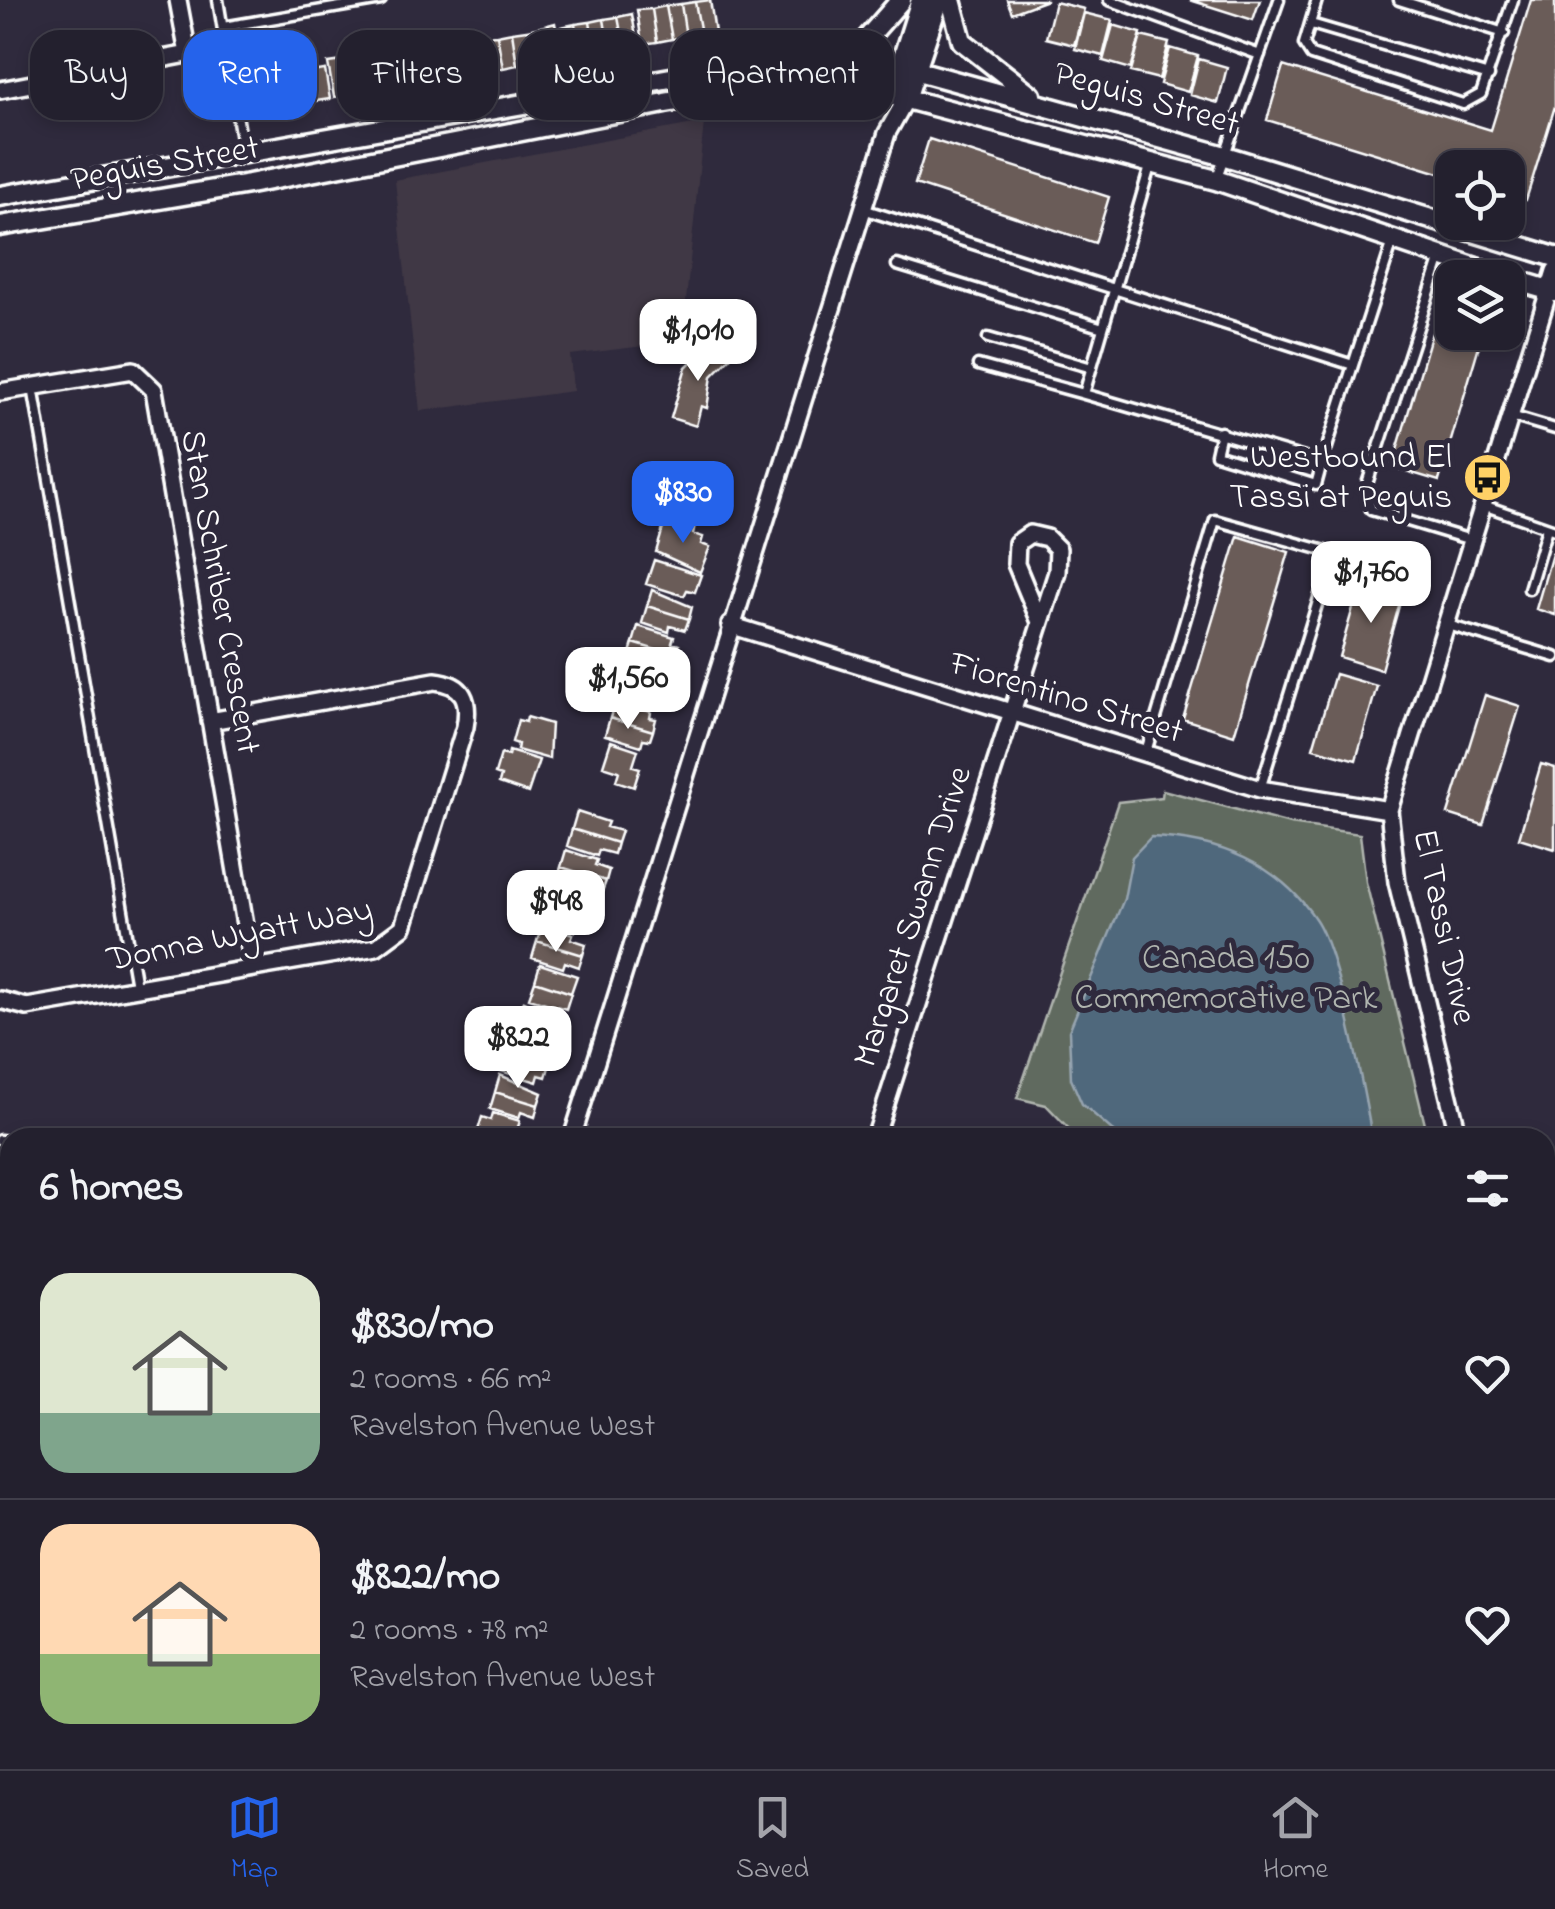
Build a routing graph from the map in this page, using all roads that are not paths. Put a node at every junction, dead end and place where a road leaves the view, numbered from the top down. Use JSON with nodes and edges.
{"nodes":[{"id":1,"x":178,"y":0,"type":"edge"},
{"id":2,"x":218,"y":0,"type":"edge"},
{"id":3,"x":381,"y":0,"type":"edge"},
{"id":4,"x":901,"y":0,"type":"edge"},
{"id":5,"x":921,"y":0,"type":"edge"},
{"id":6,"x":939,"y":0,"type":"edge"},
{"id":7,"x":951,"y":0,"type":"edge"},
{"id":8,"x":1109,"y":0,"type":"edge"},
{"id":9,"x":1279,"y":0,"type":"edge"},
{"id":10,"x":1317,"y":0,"type":"edge"},
{"id":11,"x":1398,"y":0,"type":"edge"},
{"id":12,"x":1512,"y":0,"type":"edge"},
{"id":13,"x":1310,"y":24,"type":"junction"},
{"id":14,"x":223,"y":27,"type":"junction"},
{"id":15,"x":875,"y":30,"type":"edge"},
{"id":16,"x":1504,"y":33,"type":"junction"},
{"id":17,"x":1260,"y":55,"type":"junction"},
{"id":18,"x":894,"y":68,"type":"edge"},
{"id":19,"x":908,"y":68,"type":"junction"},
{"id":20,"x":1489,"y":76,"type":"junction"},
{"id":21,"x":670,"y":79,"type":"edge"},
{"id":22,"x":0,"y":90,"type":"edge"},
{"id":23,"x":899,"y":97,"type":"junction"},
{"id":24,"x":1044,"y":104,"type":"junction"},
{"id":25,"x":498,"y":107,"type":"edge"},
{"id":26,"x":422,"y":120,"type":"edge"},
{"id":27,"x":428,"y":120,"type":"edge"},
{"id":28,"x":432,"y":148,"type":"junction"},
{"id":29,"x":243,"y":151,"type":"junction"},
{"id":30,"x":1225,"y":156,"type":"junction"},
{"id":31,"x":1151,"y":163,"type":"junction"},
{"id":32,"x":1216,"y":180,"type":"junction"},
{"id":33,"x":0,"y":196,"type":"edge"},
{"id":34,"x":863,"y":209,"type":"junction"},
{"id":35,"x":0,"y":226,"type":"edge"},
{"id":36,"x":1392,"y":241,"type":"junction"},
{"id":37,"x":1555,"y":257,"type":"edge"},
{"id":38,"x":1441,"y":258,"type":"junction"},
{"id":39,"x":1448,"y":260,"type":"edge"},
{"id":40,"x":897,"y":265,"type":"dead end"},
{"id":41,"x":1555,"y":271,"type":"edge"},
{"id":42,"x":1525,"y":284,"type":"edge"},
{"id":43,"x":1116,"y":286,"type":"junction"},
{"id":44,"x":1552,"y":292,"type":"edge"},
{"id":45,"x":1103,"y":328,"type":"junction"},
{"id":46,"x":988,"y":338,"type":"dead end"},
{"id":47,"x":978,"y":364,"type":"dead end"},
{"id":48,"x":1353,"y":365,"type":"junction"},
{"id":49,"x":1092,"y":368,"type":"junction"},
{"id":50,"x":33,"y":386,"type":"junction"},
{"id":51,"x":0,"y":392,"type":"edge"},
{"id":52,"x":1084,"y":394,"type":"junction"},
{"id":53,"x":1510,"y":415,"type":"junction"},
{"id":54,"x":1555,"y":428,"type":"edge"},
{"id":55,"x":1221,"y":432,"type":"junction"},
{"id":56,"x":1271,"y":448,"type":"junction"},
{"id":57,"x":1322,"y":463,"type":"junction"},
{"id":58,"x":1265,"y":469,"type":"junction"},
{"id":59,"x":1483,"y":505,"type":"junction"},
{"id":60,"x":1551,"y":529,"type":"edge"},
{"id":61,"x":1471,"y":540,"type":"junction"},
{"id":62,"x":1332,"y":553,"type":"junction"},
{"id":63,"x":1420,"y":579,"type":"dead end"},
{"id":64,"x":1530,"y":589,"type":"dead end"},
{"id":65,"x":1040,"y":622,"type":"junction"},
{"id":66,"x":730,"y":625,"type":"junction"},
{"id":67,"x":1448,"y":625,"type":"junction"},
{"id":68,"x":1555,"y":658,"type":"edge"},
{"id":69,"x":1010,"y":715,"type":"junction"},
{"id":70,"x":210,"y":721,"type":"junction"},
{"id":71,"x":1145,"y":755,"type":"junction"},
{"id":72,"x":1260,"y":789,"type":"junction"},
{"id":73,"x":1389,"y":810,"type":"junction"},
{"id":74,"x":252,"y":966,"type":"junction"},
{"id":75,"x":136,"y":986,"type":"junction"},
{"id":76,"x":0,"y":1000,"type":"edge"},
{"id":77,"x":575,"y":1128,"type":"edge"},
{"id":78,"x":879,"y":1128,"type":"edge"},
{"id":79,"x":1457,"y":1128,"type":"edge"}],
"edges":[{"from":1,"to":22,"type":"street"},
{"from":2,"to":14,"type":"lane"},
{"from":3,"to":14,"type":"lane"},
{"from":4,"to":15,"type":"street"},
{"from":5,"to":19,"type":"street"},
{"from":6,"to":19,"type":"street"},
{"from":7,"to":24,"type":"street"},
{"from":8,"to":17,"type":"lane"},
{"from":9,"to":17,"type":"lane"},
{"from":10,"to":13,"type":"lane"},
{"from":11,"to":16,"type":"lane"},
{"from":12,"to":16,"type":"lane"},
{"from":13,"to":20,"type":"lane"},
{"from":13,"to":20,"type":"lane"},
{"from":14,"to":29,"type":"lane"},
{"from":16,"to":20,"type":"lane"},
{"from":17,"to":30,"type":"lane"},
{"from":18,"to":19,"type":"street","name":"Peguis Street"},
{"from":19,"to":23,"type":"street"},
{"from":19,"to":24,"type":"street","name":"Peguis Street"},
{"from":21,"to":25,"type":"street","name":"Peguis Street"},
{"from":23,"to":28,"type":"street","name":"Peguis Street"},
{"from":23,"to":31,"type":"street","name":"Peguis Street"},
{"from":23,"to":34,"type":"street"},
{"from":24,"to":30,"type":"street","name":"Peguis Street"},
{"from":26,"to":29,"type":"street","name":"Peguis Street"},
{"from":27,"to":28,"type":"lane"},
{"from":28,"to":35,"type":"street","name":"Peguis Street"},
{"from":29,"to":33,"type":"street","name":"Peguis Street"},
{"from":30,"to":32,"type":"lane"},
{"from":30,"to":37,"type":"street","name":"Peguis Street"},
{"from":31,"to":32,"type":"street","name":"Peguis Street"},
{"from":31,"to":43,"type":"lane"},
{"from":32,"to":36,"type":"street","name":"Peguis Street"},
{"from":34,"to":43,"type":"lane"},
{"from":34,"to":66,"type":"street"},
{"from":36,"to":38,"type":"street","name":"Peguis Street"},
{"from":36,"to":48,"type":"lane"},
{"from":38,"to":39,"type":"street","name":"Peguis Street"},
{"from":38,"to":61,"type":"lane"},
{"from":40,"to":45,"type":"lane"},
{"from":41,"to":44,"type":"street","name":"El Tassi Drive"},
{"from":42,"to":44,"type":"street","name":"Peguis Street"},
{"from":43,"to":45,"type":"lane"},
{"from":43,"to":48,"type":"lane"},
{"from":44,"to":53,"type":"street","name":"El Tassi Drive"},
{"from":45,"to":49,"type":"lane"},
{"from":46,"to":49,"type":"lane"},
{"from":47,"to":52,"type":"lane"},
{"from":48,"to":57,"type":"lane"},
{"from":49,"to":52,"type":"lane"},
{"from":50,"to":51,"type":"street","name":"Stan Schriber Crescent"},
{"from":50,"to":70,"type":"street","name":"Stan Schriber Crescent"},
{"from":50,"to":75,"type":"lane"},
{"from":52,"to":55,"type":"lane"},
{"from":53,"to":54,"type":"lane"},
{"from":53,"to":59,"type":"street","name":"El Tassi Drive"},
{"from":55,"to":56,"type":"lane"},
{"from":55,"to":58,"type":"lane"},
{"from":56,"to":57,"type":"lane"},
{"from":56,"to":58,"type":"lane"},
{"from":57,"to":58,"type":"lane"},
{"from":59,"to":60,"type":"lane"},
{"from":59,"to":61,"type":"street","name":"El Tassi Drive"},
{"from":60,"to":64,"type":"lane"},
{"from":61,"to":67,"type":"street","name":"El Tassi Drive"},
{"from":62,"to":63,"type":"lane"},
{"from":62,"to":71,"type":"lane"},
{"from":62,"to":72,"type":"lane"},
{"from":65,"to":65,"type":"street","name":"Margaret Swann Drive"},
{"from":65,"to":69,"type":"street","name":"Margaret Swann Drive"},
{"from":66,"to":69,"type":"street","name":"Fiorentino Street"},
{"from":66,"to":77,"type":"street"},
{"from":67,"to":68,"type":"lane"},
{"from":67,"to":73,"type":"street","name":"El Tassi Drive"},
{"from":69,"to":71,"type":"street","name":"Fiorentino Street"},
{"from":69,"to":78,"type":"street","name":"Margaret Swann Drive"},
{"from":70,"to":74,"type":"street","name":"Stan Schriber Crescent"},
{"from":70,"to":74,"type":"street","name":"Donna Wyatt Way"},
{"from":71,"to":72,"type":"street","name":"Fiorentino Street"},
{"from":72,"to":73,"type":"street","name":"Fiorentino Street"},
{"from":73,"to":79,"type":"street","name":"El Tassi Drive"},
{"from":74,"to":75,"type":"street","name":"Donna Wyatt Way"},
{"from":75,"to":76,"type":"street","name":"Donna Wyatt Way"}]}
